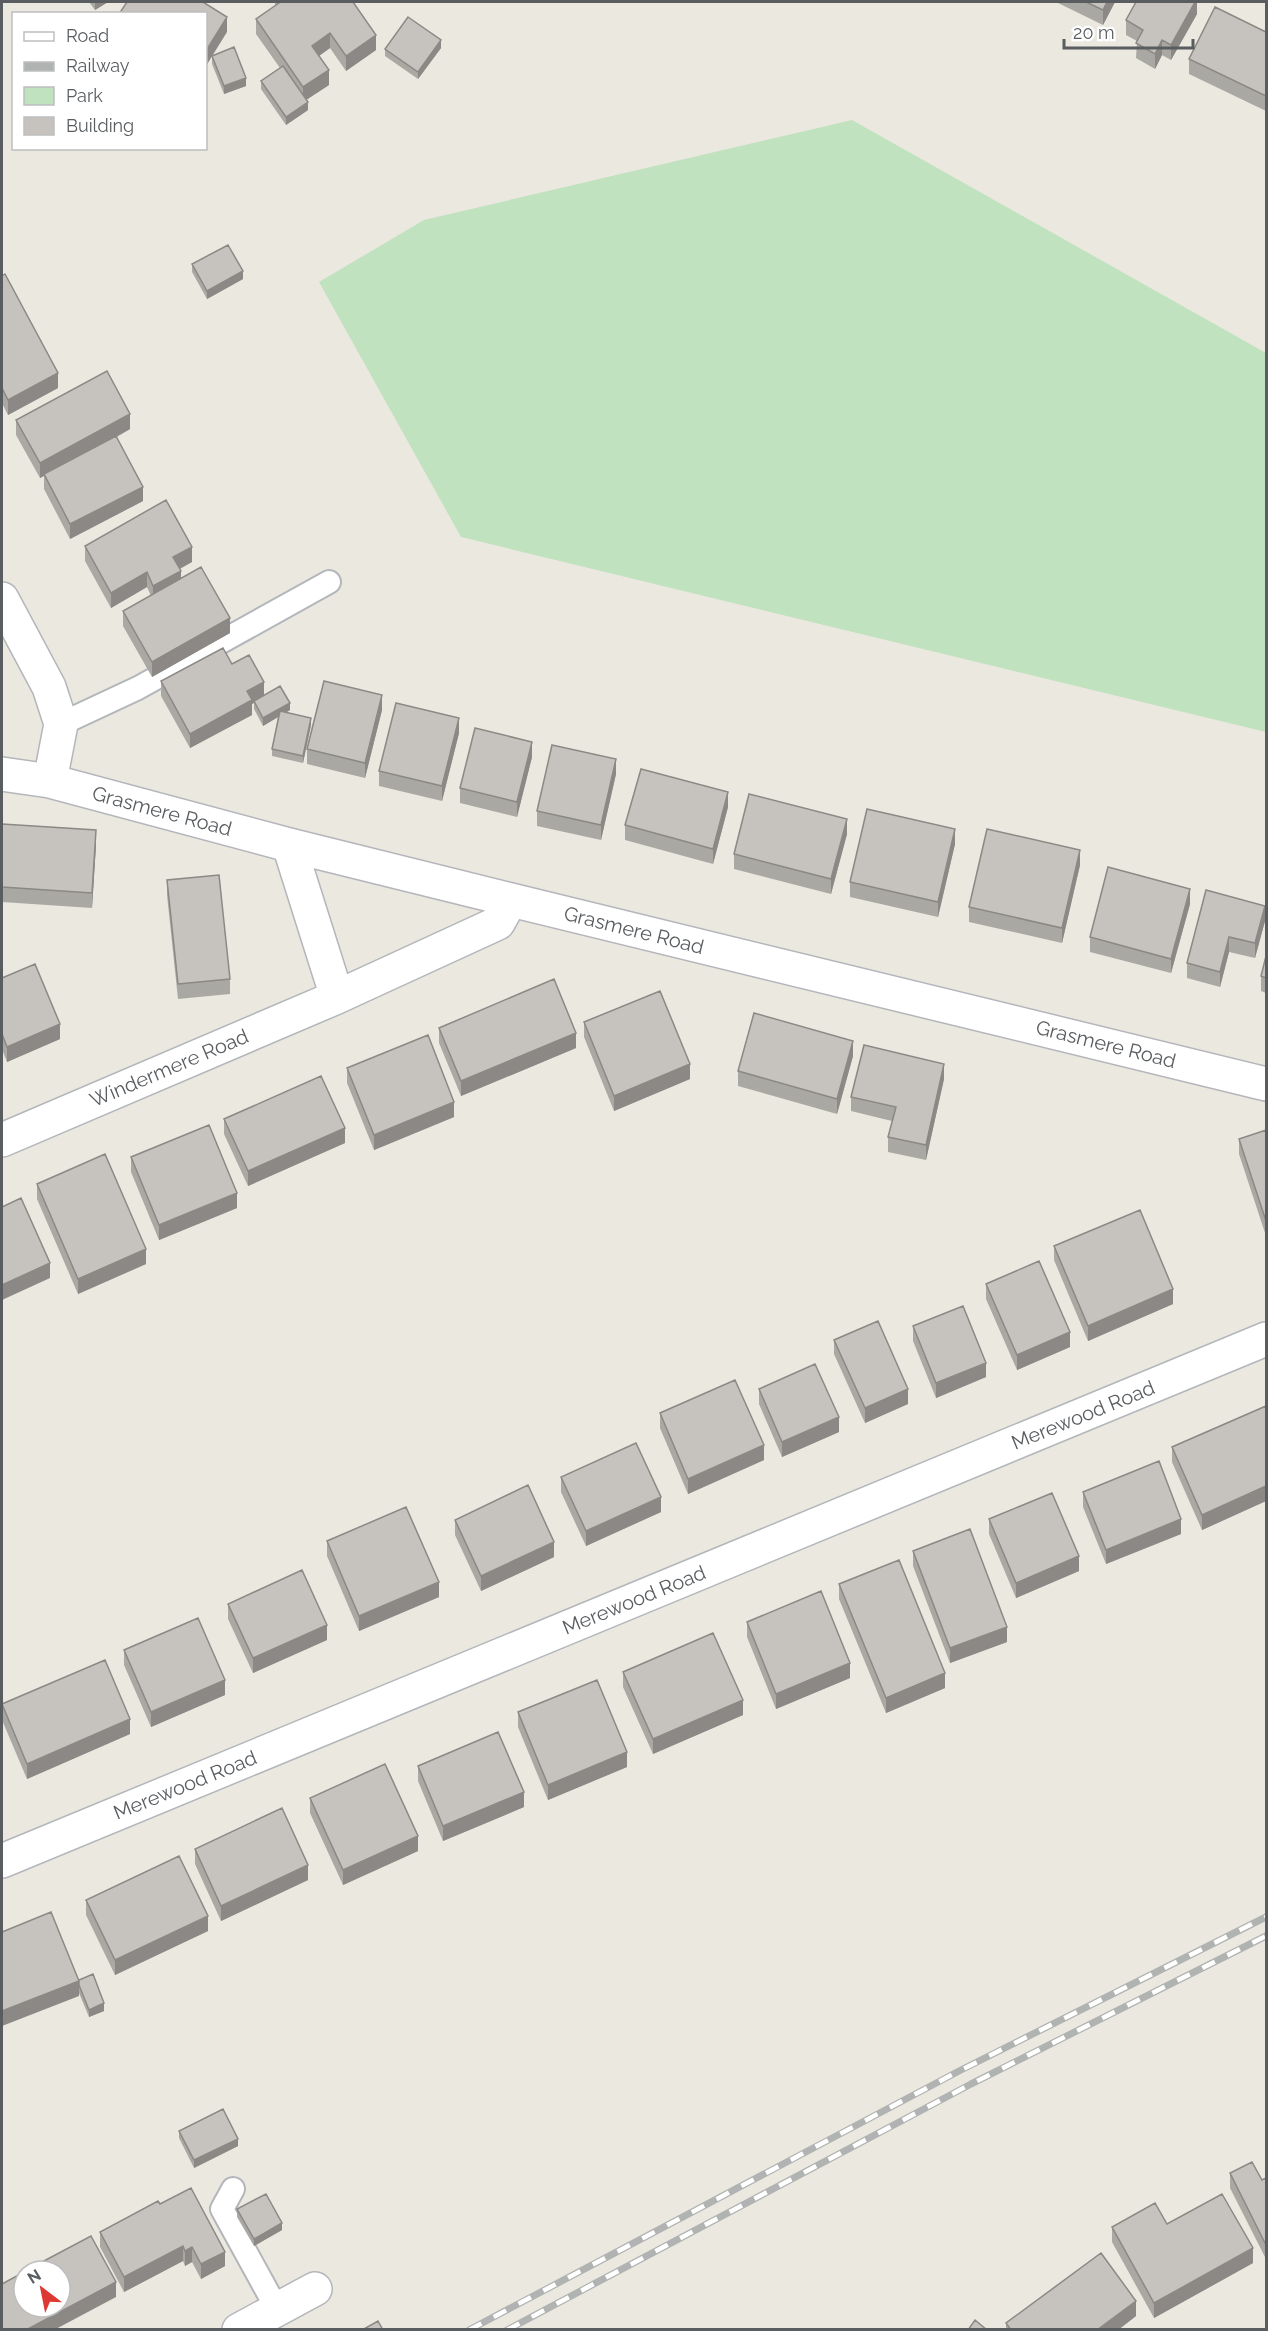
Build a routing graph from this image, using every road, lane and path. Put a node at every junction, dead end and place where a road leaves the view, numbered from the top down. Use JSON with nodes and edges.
{"nodes":[{"id":1,"x":330,"y":582,"type":"dead end"},
{"id":2,"x":2,"y":599,"type":"edge"},
{"id":3,"x":61,"y":724,"type":"junction"},
{"id":4,"x":2,"y":774,"type":"edge"},
{"id":5,"x":50,"y":781,"type":"junction"},
{"id":6,"x":289,"y":845,"type":"junction"},
{"id":7,"x":511,"y":900,"type":"junction"},
{"id":8,"x":337,"y":997,"type":"junction"},
{"id":9,"x":1266,"y":1084,"type":"edge"},
{"id":10,"x":2,"y":1140,"type":"edge"},
{"id":11,"x":1266,"y":1339,"type":"edge"},
{"id":12,"x":2,"y":1861,"type":"edge"},
{"id":13,"x":233,"y":2189,"type":"dead end"},
{"id":14,"x":315,"y":2289,"type":"dead end"},
{"id":15,"x":278,"y":2309,"type":"junction"},
{"id":16,"x":239,"y":2330,"type":"edge"}],
"edges":[{"from":1,"to":3,"type":"lane"},
{"from":2,"to":3,"type":"street"},
{"from":3,"to":5,"type":"street"},
{"from":4,"to":5,"type":"street","name":"Grasmere Road"},
{"from":5,"to":6,"type":"street","name":"Grasmere Road"},
{"from":6,"to":7,"type":"street","name":"Grasmere Road"},
{"from":6,"to":8,"type":"street"},
{"from":7,"to":8,"type":"street","name":"Windermere Road"},
{"from":7,"to":9,"type":"street","name":"Grasmere Road"},
{"from":8,"to":10,"type":"street","name":"Windermere Road"},
{"from":11,"to":12,"type":"street","name":"Merewood Road"},
{"from":13,"to":15,"type":"lane"},
{"from":14,"to":15,"type":"street"},
{"from":15,"to":16,"type":"street"}]}
